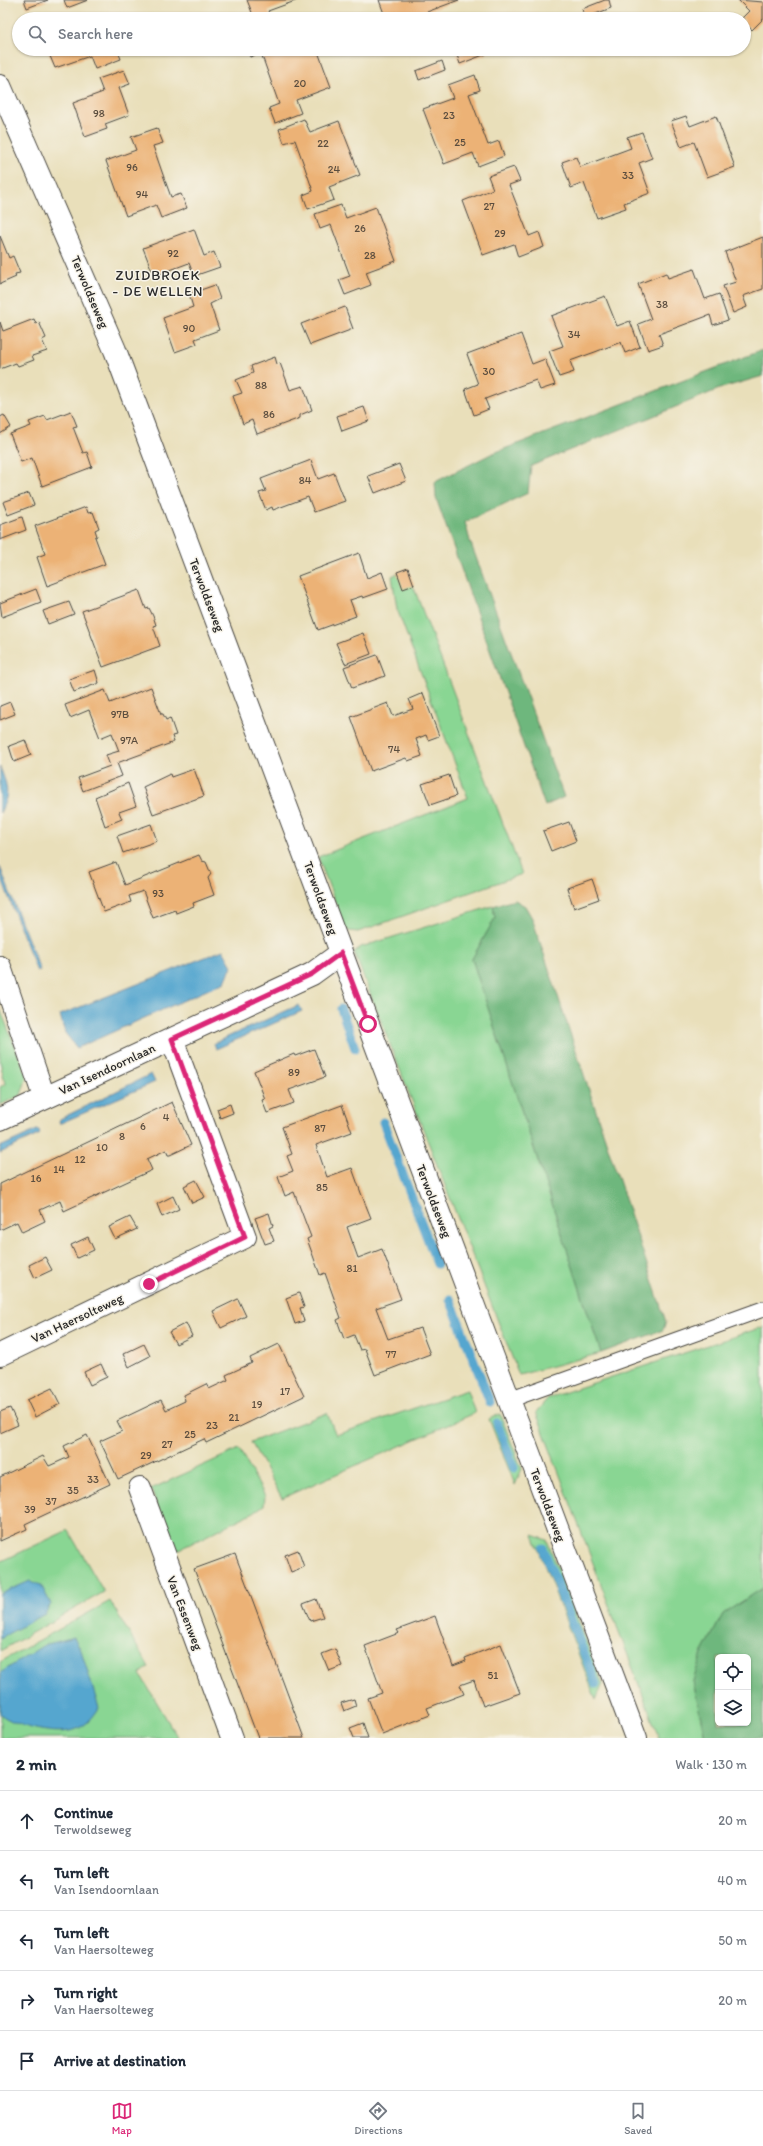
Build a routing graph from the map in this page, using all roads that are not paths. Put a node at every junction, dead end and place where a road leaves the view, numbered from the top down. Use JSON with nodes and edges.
{"nodes":[{"id":1,"x":0,"y":86,"type":"edge"},
{"id":2,"x":341,"y":953,"type":"junction"},
{"id":3,"x":0,"y":967,"type":"edge"},
{"id":4,"x":172,"y":1039,"type":"junction"},
{"id":5,"x":44,"y":1097,"type":"junction"},
{"id":6,"x":0,"y":1119,"type":"edge"},
{"id":7,"x":763,"y":1309,"type":"edge"},
{"id":8,"x":0,"y":1355,"type":"edge"},
{"id":9,"x":509,"y":1400,"type":"junction"},
{"id":10,"x":140,"y":1488,"type":"dead end"},
{"id":11,"x":232,"y":1738,"type":"edge"},
{"id":12,"x":636,"y":1738,"type":"edge"}],
"edges":[{"from":1,"to":2,"type":"street","name":"Terwoldseweg"},
{"from":2,"to":4,"type":"street","name":"Van Isendoornlaan"},
{"from":2,"to":9,"type":"street","name":"Terwoldseweg"},
{"from":3,"to":5,"type":"street"},
{"from":4,"to":5,"type":"street","name":"Van Isendoornlaan"},
{"from":4,"to":8,"type":"street","name":"Van Haersolteweg"},
{"from":5,"to":6,"type":"street","name":"Van Isendoornlaan"},
{"from":7,"to":9,"type":"lane"},
{"from":9,"to":12,"type":"street","name":"Terwoldseweg"},
{"from":10,"to":11,"type":"street","name":"Van Essenweg"}]}
